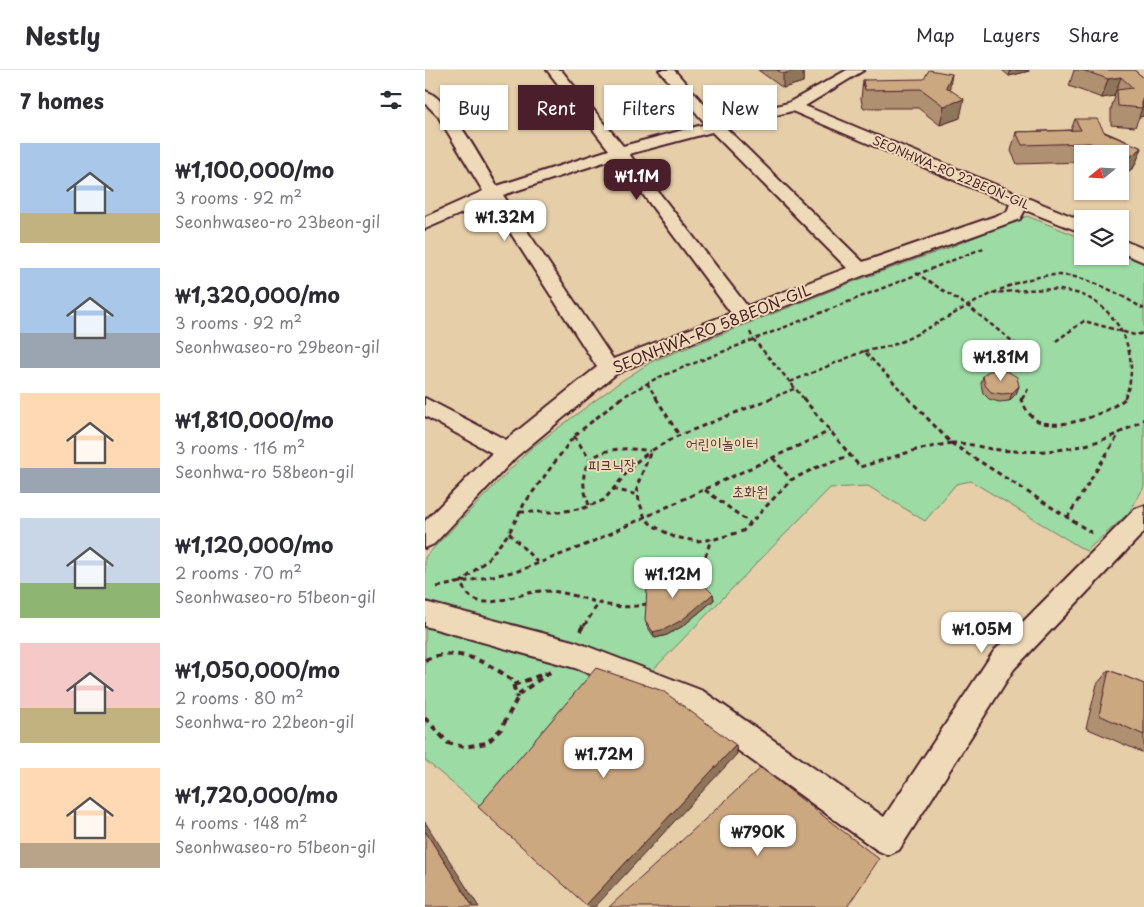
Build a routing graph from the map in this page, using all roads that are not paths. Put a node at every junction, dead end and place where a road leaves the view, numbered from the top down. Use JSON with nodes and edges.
{"nodes":[{"id":1,"x":554,"y":70,"type":"edge"},
{"id":2,"x":665,"y":70,"type":"edge"},
{"id":3,"x":857,"y":70,"type":"edge"},
{"id":4,"x":425,"y":95,"type":"edge"},
{"id":5,"x":793,"y":106,"type":"junction"},
{"id":6,"x":777,"y":110,"type":"edge"},
{"id":7,"x":703,"y":112,"type":"edge"},
{"id":8,"x":704,"y":130,"type":"edge"},
{"id":9,"x":719,"y":130,"type":"edge"},
{"id":10,"x":619,"y":152,"type":"junction"},
{"id":11,"x":493,"y":193,"type":"junction"},
{"id":12,"x":1019,"y":203,"type":"junction"},
{"id":13,"x":425,"y":224,"type":"edge"},
{"id":14,"x":1074,"y":224,"type":"edge"},
{"id":15,"x":1129,"y":249,"type":"edge"},
{"id":16,"x":1144,"y":256,"type":"edge"},
{"id":17,"x":860,"y":270,"type":"junction"},
{"id":18,"x":743,"y":315,"type":"junction"},
{"id":19,"x":609,"y":369,"type":"junction"},
{"id":20,"x":425,"y":406,"type":"edge"},
{"id":21,"x":508,"y":451,"type":"junction"},
{"id":22,"x":433,"y":516,"type":"edge"},
{"id":23,"x":1144,"y":516,"type":"edge"},
{"id":24,"x":425,"y":537,"type":"edge"},
{"id":25,"x":425,"y":614,"type":"edge"}],
"edges":[{"from":1,"to":10,"type":"street"},
{"from":2,"to":7,"type":"street"},
{"from":3,"to":5,"type":"street"},
{"from":4,"to":11,"type":"street"},
{"from":5,"to":6,"type":"street"},
{"from":5,"to":12,"type":"street","name":"SEONHWA-RO 22BEON-GIL"},
{"from":8,"to":10,"type":"street"},
{"from":9,"to":17,"type":"street"},
{"from":10,"to":11,"type":"street"},
{"from":10,"to":18,"type":"street"},
{"from":11,"to":13,"type":"street"},
{"from":11,"to":19,"type":"street"},
{"from":12,"to":14,"type":"street","name":"SEONHWA-RO 22BEON-GIL"},
{"from":12,"to":17,"type":"street","name":"SEONHWA-RO 58BEON-GIL"},
{"from":15,"to":16,"type":"street"},
{"from":17,"to":18,"type":"street","name":"SEONHWA-RO 58BEON-GIL"},
{"from":18,"to":19,"type":"street","name":"SEONHWA-RO 58BEON-GIL"},
{"from":19,"to":21,"type":"street","name":"SEONHWA-RO 58BEON-GIL"},
{"from":20,"to":21,"type":"street"},
{"from":21,"to":22,"type":"street","name":"SEONHWA-RO 58BEON-GIL"},
{"from":22,"to":24,"type":"street","name":"SEONHWA-RO 58BEON-GIL"},
{"from":23,"to":25,"type":"street"}]}
